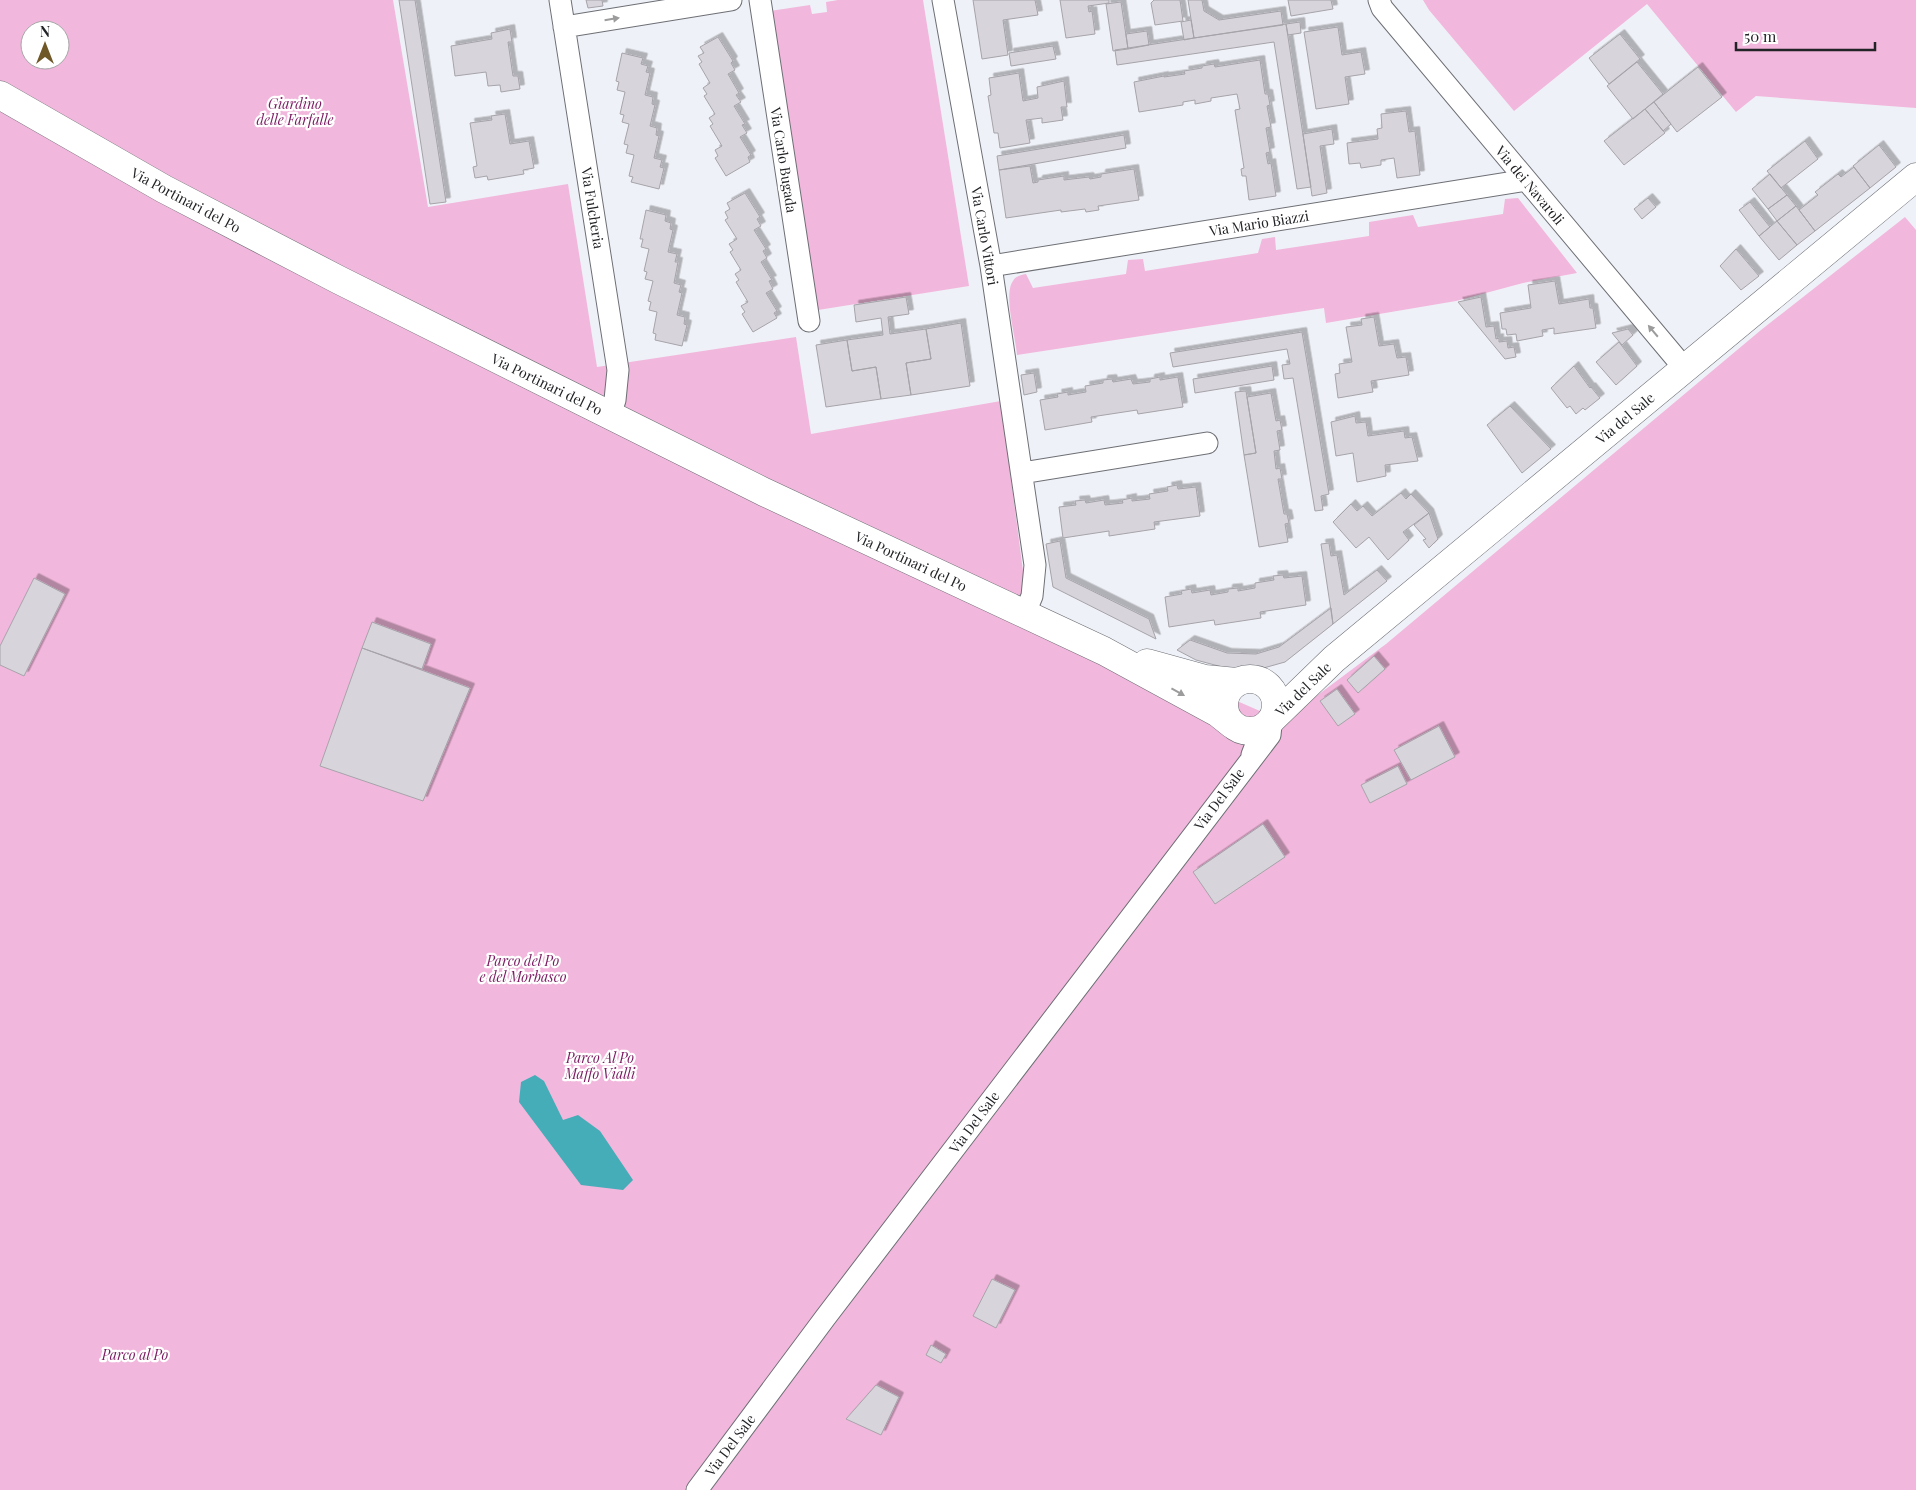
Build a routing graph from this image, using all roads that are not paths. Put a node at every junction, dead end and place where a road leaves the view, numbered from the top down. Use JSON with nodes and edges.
{"nodes":[{"id":1,"x":560,"y":0,"type":"edge"},
{"id":2,"x":731,"y":0,"type":"edge"},
{"id":3,"x":760,"y":0,"type":"edge"},
{"id":4,"x":943,"y":0,"type":"edge"},
{"id":5,"x":1378,"y":0,"type":"edge"},
{"id":6,"x":564,"y":27,"type":"junction"},
{"id":7,"x":0,"y":95,"type":"edge"},
{"id":8,"x":1916,"y":177,"type":"edge"},
{"id":9,"x":1526,"y":180,"type":"junction"},
{"id":10,"x":991,"y":266,"type":"junction"},
{"id":11,"x":809,"y":321,"type":"dead end"},
{"id":12,"x":1685,"y":369,"type":"junction"},
{"id":13,"x":610,"y":415,"type":"junction"},
{"id":14,"x":1207,"y":443,"type":"dead end"},
{"id":15,"x":1022,"y":473,"type":"junction"},
{"id":16,"x":1024,"y":615,"type":"junction"},
{"id":17,"x":1104,"y":651,"type":"junction"},
{"id":18,"x":1334,"y":659,"type":"junction"},
{"id":19,"x":1236,"y":682,"type":"junction"},
{"id":20,"x":1263,"y":682,"type":"junction"},
{"id":21,"x":1254,"y":731,"type":"junction"},
{"id":22,"x":697,"y":1490,"type":"edge"}],
"edges":[{"from":1,"to":6,"type":"street","name":"Via Fulcheria"},
{"from":6,"to":2,"type":"street","one_way":true},
{"from":3,"to":11,"type":"street","name":"Via Carlo Bugada"},
{"from":4,"to":10,"type":"street","name":"Via Carlo Vittori"},
{"from":5,"to":9,"type":"street","name":"Via dei Navaroli"},
{"from":6,"to":13,"type":"street","name":"Via Fulcheria"},
{"from":7,"to":13,"type":"street","name":"Via Portinari del Po"},
{"from":8,"to":12,"type":"street","name":"Via del Sale"},
{"from":9,"to":10,"type":"street","name":"Via Mario Biazzi"},
{"from":12,"to":9,"type":"street","name":"Via dei Navaroli","one_way":true},
{"from":10,"to":15,"type":"street","name":"Via Carlo Vittori"},
{"from":12,"to":18,"type":"street","name":"Via del Sale"},
{"from":13,"to":16,"type":"street","name":"Via Portinari del Po"},
{"from":14,"to":15,"type":"street"},
{"from":15,"to":16,"type":"street","name":"Via Carlo Vittori"},
{"from":16,"to":17,"type":"street","name":"Via Portinari del Po"},
{"from":17,"to":19,"type":"street","name":"Via Portinari del Po"},
{"from":17,"to":21,"type":"street","name":"Via Portinari del Po","one_way":true},
{"from":18,"to":20,"type":"street","name":"Via del Sale"},
{"from":18,"to":21,"type":"street","name":"Via del Sale"},
{"from":19,"to":20,"type":"street","name":"Via del Sale"},
{"from":19,"to":21,"type":"street"},
{"from":20,"to":21,"type":"street","name":"Via del Sale"},
{"from":21,"to":22,"type":"street","name":"Via Del Sale"}]}
